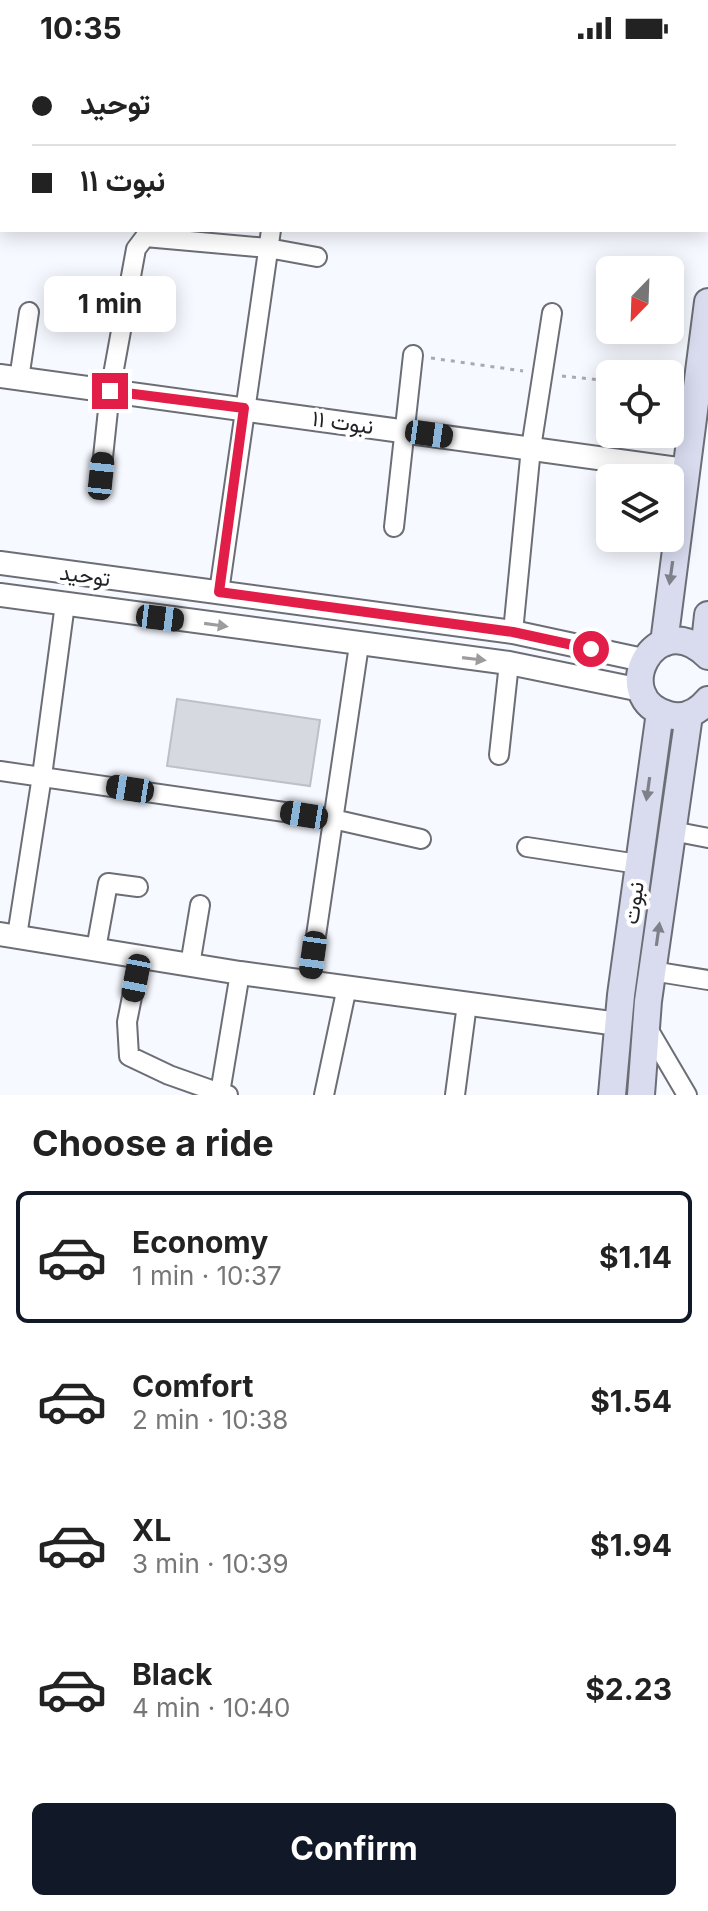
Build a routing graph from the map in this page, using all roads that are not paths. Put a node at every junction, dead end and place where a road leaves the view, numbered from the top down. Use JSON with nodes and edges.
{"nodes":[{"id":1,"x":269,"y":239,"type":"edge"},
{"id":2,"x":317,"y":257,"type":"dead end"},
{"id":3,"x":708,"y":302,"type":"edge"},
{"id":4,"x":29,"y":312,"type":"dead end"},
{"id":5,"x":552,"y":313,"type":"dead end"},
{"id":6,"x":413,"y":355,"type":"road end"},
{"id":7,"x":10,"y":378,"type":"edge"},
{"id":8,"x":110,"y":391,"type":"junction"},
{"id":9,"x":244,"y":408,"type":"junction"},
{"id":10,"x":404,"y":430,"type":"junction"},
{"id":11,"x":531,"y":448,"type":"junction"},
{"id":12,"x":685,"y":470,"type":"junction"},
{"id":13,"x":101,"y":476,"type":"dead end"},
{"id":14,"x":394,"y":527,"type":"dead end"},
{"id":15,"x":0,"y":563,"type":"edge"},
{"id":16,"x":108,"y":579,"type":"junction"},
{"id":17,"x":219,"y":592,"type":"junction"},
{"id":18,"x":0,"y":595,"type":"edge"},
{"id":19,"x":65,"y":604,"type":"junction"},
{"id":20,"x":102,"y":610,"type":"junction"},
{"id":21,"x":708,"y":615,"type":"edge"},
{"id":22,"x":513,"y":632,"type":"junction"},
{"id":23,"x":664,"y":643,"type":"junction"},
{"id":24,"x":359,"y":645,"type":"junction"},
{"id":25,"x":706,"y":654,"type":"edge"},
{"id":26,"x":643,"y":660,"type":"junction"},
{"id":27,"x":509,"y":663,"type":"junction"},
{"id":28,"x":641,"y":690,"type":"junction"},
{"id":29,"x":698,"y":708,"type":"edge"},
{"id":30,"x":660,"y":712,"type":"junction"},
{"id":31,"x":655,"y":740,"type":"junction"},
{"id":32,"x":684,"y":743,"type":"junction"},
{"id":33,"x":499,"y":755,"type":"dead end"},
{"id":34,"x":0,"y":771,"type":"edge"},
{"id":35,"x":42,"y":776,"type":"junction"},
{"id":36,"x":333,"y":819,"type":"junction"},
{"id":37,"x":672,"y":831,"type":"junction"},
{"id":38,"x":708,"y":838,"type":"edge"},
{"id":39,"x":421,"y":839,"type":"dead end"},
{"id":40,"x":527,"y":847,"type":"dead end"},
{"id":41,"x":638,"y":864,"type":"junction"},
{"id":42,"x":138,"y":887,"type":"dead end"},
{"id":43,"x":200,"y":905,"type":"dead end"},
{"id":44,"x":9,"y":935,"type":"edge"},
{"id":45,"x":96,"y":949,"type":"junction"},
{"id":46,"x":140,"y":957,"type":"junction"},
{"id":47,"x":190,"y":965,"type":"junction"},
{"id":48,"x":652,"y":971,"type":"junction"},
{"id":49,"x":240,"y":973,"type":"junction"},
{"id":50,"x":708,"y":980,"type":"edge"},
{"id":51,"x":309,"y":983,"type":"junction"},
{"id":52,"x":347,"y":987,"type":"junction"},
{"id":53,"x":467,"y":1004,"type":"junction"},
{"id":54,"x":618,"y":1024,"type":"junction"},
{"id":55,"x":647,"y":1027,"type":"junction"},
{"id":56,"x":224,"y":1094,"type":"edge"},
{"id":57,"x":324,"y":1095,"type":"edge"},
{"id":58,"x":455,"y":1095,"type":"edge"},
{"id":59,"x":612,"y":1095,"type":"edge"},
{"id":60,"x":641,"y":1095,"type":"edge"},
{"id":61,"x":687,"y":1095,"type":"edge"}],
"edges":[{"from":1,"to":2,"type":"street"},
{"from":1,"to":8,"type":"street"},
{"from":1,"to":9,"type":"street"},
{"from":3,"to":12,"type":"main road"},
{"from":4,"to":7,"type":"street"},
{"from":5,"to":11,"type":"street"},
{"from":6,"to":10,"type":"street"},
{"from":7,"to":8,"type":"street","name":"نبوت ۱۱"},
{"from":8,"to":9,"type":"street","name":"نبوت ۱۱"},
{"from":8,"to":13,"type":"street"},
{"from":9,"to":10,"type":"street","name":"نبوت ۱۱"},
{"from":9,"to":17,"type":"street"},
{"from":10,"to":11,"type":"street","name":"نبوت ۱۱"},
{"from":10,"to":14,"type":"street"},
{"from":11,"to":12,"type":"street","name":"نبوت ۱۱"},
{"from":11,"to":22,"type":"street"},
{"from":12,"to":23,"type":"main road","one_way":true},
{"from":15,"to":16,"type":"street","name":"توحید"},
{"from":16,"to":17,"type":"street","name":"توحید"},
{"from":16,"to":20,"type":"street"},
{"from":17,"to":22,"type":"street","name":"توحید"},
{"from":18,"to":19,"type":"street","name":"توحید"},
{"from":19,"to":20,"type":"street","name":"توحید"},
{"from":19,"to":35,"type":"street"},
{"from":20,"to":24,"type":"street","name":"توحید","one_way":true},
{"from":21,"to":25,"type":"main road"},
{"from":22,"to":26,"type":"street","name":"توحید"},
{"from":23,"to":25,"type":"main road"},
{"from":23,"to":26,"type":"main road"},
{"from":24,"to":27,"type":"street","name":"توحید","one_way":true},
{"from":24,"to":36,"type":"street"},
{"from":26,"to":28,"type":"main road"},
{"from":27,"to":28,"type":"street","name":"توحید"},
{"from":27,"to":33,"type":"street"},
{"from":28,"to":30,"type":"main road"},
{"from":29,"to":30,"type":"main road"},
{"from":29,"to":32,"type":"main road","name":"نبوت"},
{"from":30,"to":31,"type":"main road","name":"نبوت"},
{"from":31,"to":32,"type":"main road"},
{"from":31,"to":41,"type":"main road","name":"نبوت","one_way":true},
{"from":32,"to":37,"type":"main road","name":"نبوت"},
{"from":34,"to":35,"type":"street"},
{"from":35,"to":36,"type":"street"},
{"from":35,"to":44,"type":"street"},
{"from":36,"to":39,"type":"street"},
{"from":36,"to":51,"type":"street"},
{"from":37,"to":38,"type":"street"},
{"from":48,"to":37,"type":"main road","name":"نبوت","one_way":true},
{"from":40,"to":41,"type":"street"},
{"from":41,"to":54,"type":"main road","name":"نبوت"},
{"from":42,"to":45,"type":"street"},
{"from":43,"to":47,"type":"street"},
{"from":44,"to":45,"type":"street"},
{"from":45,"to":46,"type":"street"},
{"from":46,"to":47,"type":"street"},
{"from":46,"to":56,"type":"street"},
{"from":47,"to":49,"type":"street"},
{"from":48,"to":50,"type":"street"},
{"from":48,"to":55,"type":"main road","name":"نبوت"},
{"from":49,"to":51,"type":"street"},
{"from":49,"to":56,"type":"street"},
{"from":51,"to":52,"type":"street"},
{"from":52,"to":53,"type":"street"},
{"from":52,"to":57,"type":"street"},
{"from":53,"to":54,"type":"street"},
{"from":53,"to":58,"type":"street"},
{"from":54,"to":59,"type":"main road","name":"نبوت"},
{"from":55,"to":60,"type":"main road","name":"نبوت"},
{"from":55,"to":61,"type":"street"}]}
